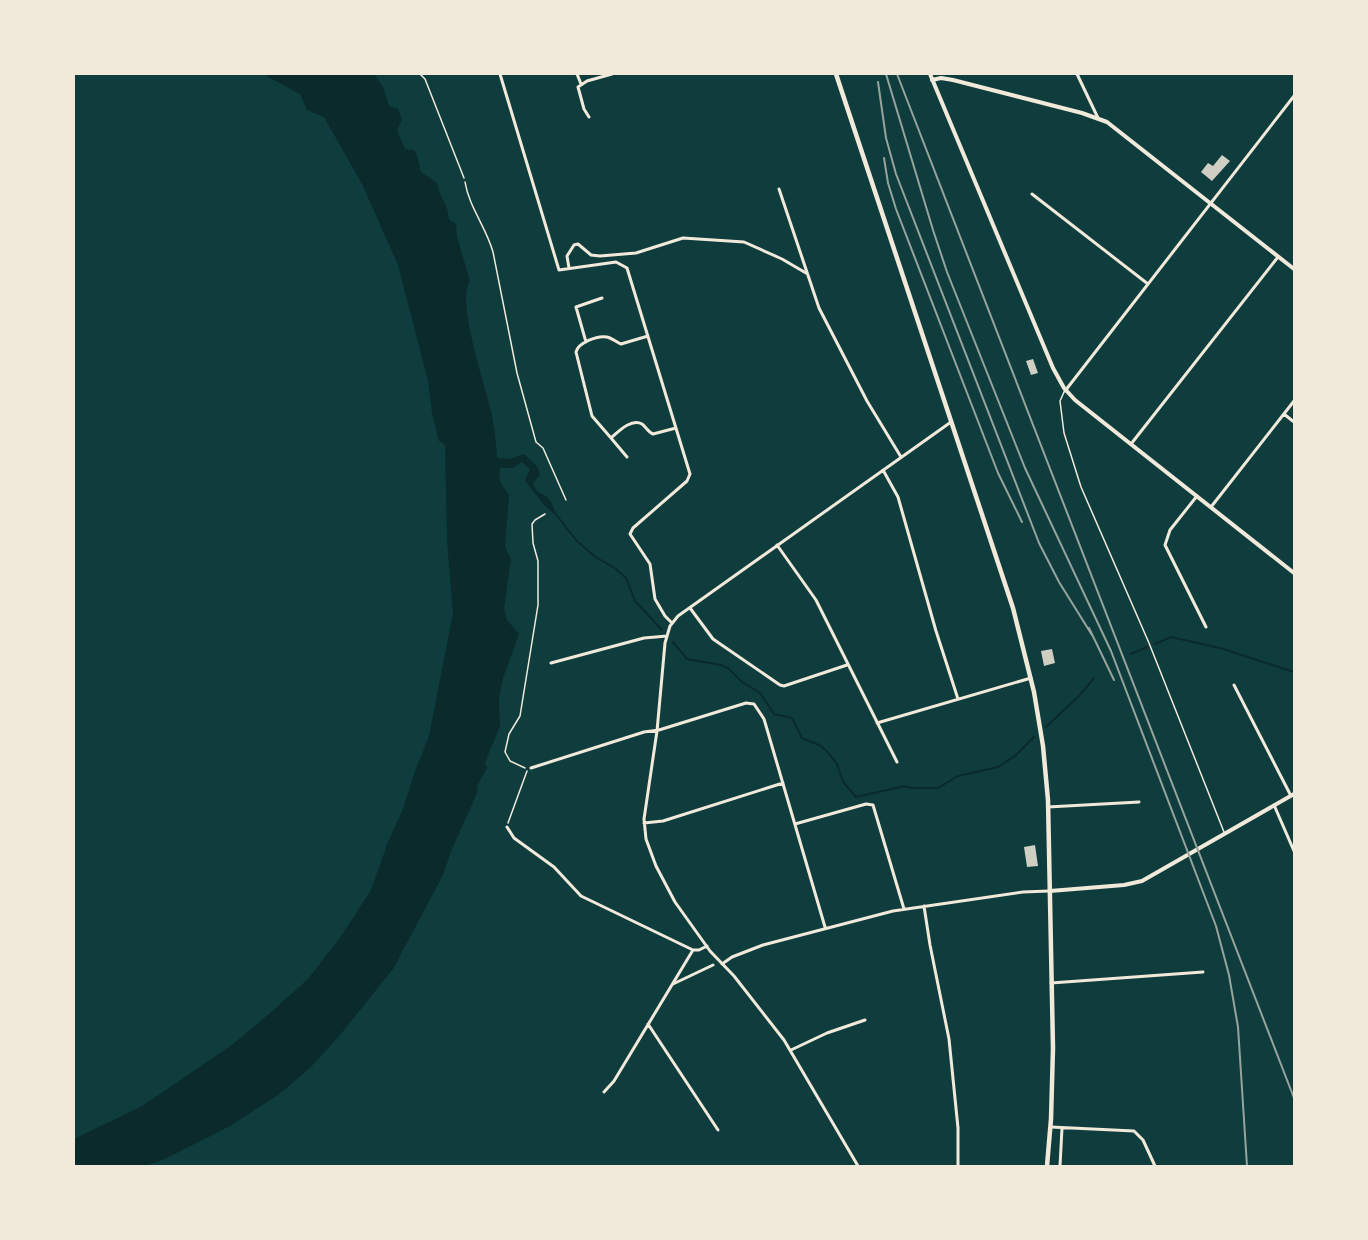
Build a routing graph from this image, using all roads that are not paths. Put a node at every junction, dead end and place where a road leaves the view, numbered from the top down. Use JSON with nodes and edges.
{"nodes":[{"id":1,"x":420,"y":74,"type":"edge"},
{"id":2,"x":500,"y":74,"type":"edge"},
{"id":3,"x":577,"y":74,"type":"edge"},
{"id":4,"x":612,"y":74,"type":"edge"},
{"id":5,"x":836,"y":74,"type":"edge"},
{"id":6,"x":930,"y":74,"type":"edge"},
{"id":7,"x":1077,"y":74,"type":"edge"},
{"id":8,"x":932,"y":80,"type":"junction"},
{"id":9,"x":581,"y":84,"type":"junction"},
{"id":10,"x":1294,"y":96,"type":"edge"},
{"id":11,"x":589,"y":117,"type":"dead end"},
{"id":12,"x":1098,"y":118,"type":"junction"},
{"id":13,"x":464,"y":178,"type":"road end"},
{"id":14,"x":779,"y":189,"type":"dead end"},
{"id":15,"x":1032,"y":194,"type":"dead end"},
{"id":16,"x":1211,"y":202,"type":"junction"},
{"id":17,"x":1279,"y":257,"type":"junction"},
{"id":18,"x":568,"y":268,"type":"junction"},
{"id":19,"x":1294,"y":269,"type":"edge"},
{"id":20,"x":807,"y":274,"type":"junction"},
{"id":21,"x":1148,"y":284,"type":"junction"},
{"id":22,"x":602,"y":298,"type":"dead end"},
{"id":23,"x":648,"y":336,"type":"junction"},
{"id":24,"x":586,"y":342,"type":"junction"},
{"id":25,"x":1065,"y":391,"type":"junction"},
{"id":26,"x":1294,"y":401,"type":"edge"},
{"id":27,"x":1284,"y":414,"type":"junction"},
{"id":28,"x":951,"y":422,"type":"junction"},
{"id":29,"x":1294,"y":422,"type":"edge"},
{"id":30,"x":676,"y":428,"type":"junction"},
{"id":31,"x":611,"y":438,"type":"junction"},
{"id":32,"x":1131,"y":444,"type":"junction"},
{"id":33,"x":627,"y":457,"type":"dead end"},
{"id":34,"x":901,"y":457,"type":"junction"},
{"id":35,"x":883,"y":470,"type":"junction"},
{"id":36,"x":1197,"y":496,"type":"junction"},
{"id":37,"x":1210,"y":507,"type":"junction"},
{"id":38,"x":777,"y":545,"type":"junction"},
{"id":39,"x":1294,"y":573,"type":"edge"},
{"id":40,"x":690,"y":608,"type":"junction"},
{"id":41,"x":672,"y":623,"type":"junction"},
{"id":42,"x":1206,"y":627,"type":"dead end"},
{"id":43,"x":666,"y":636,"type":"junction"},
{"id":44,"x":551,"y":663,"type":"dead end"},
{"id":45,"x":847,"y":664,"type":"junction"},
{"id":46,"x":1032,"y":678,"type":"junction"},
{"id":47,"x":1234,"y":685,"type":"dead end"},
{"id":48,"x":958,"y":699,"type":"junction"},
{"id":49,"x":877,"y":723,"type":"junction"},
{"id":50,"x":657,"y":731,"type":"junction"},
{"id":51,"x":897,"y":762,"type":"dead end"},
{"id":52,"x":530,"y":769,"type":"road end"},
{"id":53,"x":783,"y":783,"type":"junction"},
{"id":54,"x":1293,"y":795,"type":"edge"},
{"id":55,"x":1139,"y":802,"type":"dead end"},
{"id":56,"x":1274,"y":805,"type":"junction"},
{"id":57,"x":1048,"y":807,"type":"junction"},
{"id":58,"x":644,"y":823,"type":"junction"},
{"id":59,"x":795,"y":824,"type":"junction"},
{"id":60,"x":507,"y":827,"type":"road end"},
{"id":61,"x":1225,"y":832,"type":"junction"},
{"id":62,"x":1294,"y":851,"type":"edge"},
{"id":63,"x":1050,"y":891,"type":"junction"},
{"id":64,"x":924,"y":906,"type":"junction"},
{"id":65,"x":904,"y":909,"type":"junction"},
{"id":66,"x":825,"y":927,"type":"junction"},
{"id":67,"x":707,"y":946,"type":"junction"},
{"id":68,"x":693,"y":950,"type":"junction"},
{"id":69,"x":722,"y":964,"type":"junction"},
{"id":70,"x":713,"y":965,"type":"dead end"},
{"id":71,"x":1203,"y":972,"type":"dead end"},
{"id":72,"x":1051,"y":983,"type":"junction"},
{"id":73,"x":671,"y":985,"type":"junction"},
{"id":74,"x":866,"y":1020,"type":"dead end"},
{"id":75,"x":648,"y":1023,"type":"junction"},
{"id":76,"x":791,"y":1050,"type":"junction"},
{"id":77,"x":604,"y":1092,"type":"dead end"},
{"id":78,"x":1051,"y":1127,"type":"junction"},
{"id":79,"x":1062,"y":1128,"type":"junction"},
{"id":80,"x":718,"y":1130,"type":"dead end"},
{"id":81,"x":858,"y":1167,"type":"edge"},
{"id":82,"x":957,"y":1167,"type":"edge"},
{"id":83,"x":1047,"y":1167,"type":"edge"},
{"id":84,"x":1060,"y":1167,"type":"edge"},
{"id":85,"x":1155,"y":1167,"type":"edge"}],
"edges":[{"from":1,"to":13,"type":"lane"},
{"from":2,"to":18,"type":"street"},
{"from":3,"to":9,"type":"street"},
{"from":4,"to":9,"type":"street"},
{"from":5,"to":28,"type":"main road"},
{"from":6,"to":8,"type":"street"},
{"from":7,"to":12,"type":"street"},
{"from":8,"to":12,"type":"street"},
{"from":8,"to":25,"type":"street"},
{"from":9,"to":11,"type":"street"},
{"from":10,"to":16,"type":"street"},
{"from":12,"to":16,"type":"street"},
{"from":14,"to":20,"type":"street"},
{"from":15,"to":21,"type":"street"},
{"from":16,"to":17,"type":"street"},
{"from":16,"to":21,"type":"street"},
{"from":17,"to":19,"type":"street"},
{"from":17,"to":32,"type":"street"},
{"from":18,"to":20,"type":"street"},
{"from":18,"to":23,"type":"street"},
{"from":20,"to":34,"type":"street"},
{"from":21,"to":25,"type":"street"},
{"from":22,"to":24,"type":"street"},
{"from":23,"to":24,"type":"street"},
{"from":23,"to":30,"type":"street"},
{"from":24,"to":31,"type":"street"},
{"from":25,"to":32,"type":"street"},
{"from":25,"to":61,"type":"lane"},
{"from":26,"to":27,"type":"street"},
{"from":27,"to":29,"type":"street"},
{"from":27,"to":37,"type":"street"},
{"from":28,"to":34,"type":"street"},
{"from":28,"to":46,"type":"main road"},
{"from":30,"to":31,"type":"street"},
{"from":30,"to":41,"type":"street"},
{"from":31,"to":33,"type":"street"},
{"from":32,"to":36,"type":"street"},
{"from":34,"to":35,"type":"street"},
{"from":35,"to":38,"type":"street"},
{"from":35,"to":48,"type":"street"},
{"from":36,"to":37,"type":"street"},
{"from":36,"to":42,"type":"street"},
{"from":37,"to":39,"type":"street"},
{"from":38,"to":40,"type":"street"},
{"from":38,"to":45,"type":"street"},
{"from":40,"to":41,"type":"street"},
{"from":40,"to":45,"type":"street"},
{"from":41,"to":43,"type":"street"},
{"from":43,"to":44,"type":"street"},
{"from":43,"to":50,"type":"street"},
{"from":45,"to":49,"type":"street"},
{"from":46,"to":48,"type":"street"},
{"from":46,"to":57,"type":"main road"},
{"from":47,"to":54,"type":"street"},
{"from":48,"to":49,"type":"street"},
{"from":49,"to":51,"type":"street"},
{"from":50,"to":52,"type":"street"},
{"from":50,"to":53,"type":"street"},
{"from":50,"to":58,"type":"street"},
{"from":53,"to":58,"type":"street"},
{"from":53,"to":59,"type":"street"},
{"from":54,"to":56,"type":"street"},
{"from":55,"to":57,"type":"street"},
{"from":56,"to":61,"type":"street"},
{"from":56,"to":62,"type":"street"},
{"from":57,"to":63,"type":"main road"},
{"from":58,"to":67,"type":"street"},
{"from":59,"to":65,"type":"street"},
{"from":59,"to":66,"type":"street"},
{"from":60,"to":68,"type":"street"},
{"from":61,"to":63,"type":"street"},
{"from":63,"to":64,"type":"street"},
{"from":63,"to":72,"type":"main road"},
{"from":64,"to":65,"type":"street"},
{"from":64,"to":82,"type":"street"},
{"from":65,"to":66,"type":"street"},
{"from":66,"to":69,"type":"street"},
{"from":67,"to":68,"type":"street"},
{"from":67,"to":69,"type":"street"},
{"from":68,"to":73,"type":"street"},
{"from":69,"to":76,"type":"street"},
{"from":70,"to":73,"type":"street"},
{"from":71,"to":72,"type":"street"},
{"from":72,"to":78,"type":"main road"},
{"from":73,"to":75,"type":"street"},
{"from":74,"to":76,"type":"street"},
{"from":75,"to":77,"type":"street"},
{"from":75,"to":80,"type":"street"},
{"from":76,"to":81,"type":"street"},
{"from":78,"to":79,"type":"street"},
{"from":78,"to":83,"type":"main road"},
{"from":79,"to":84,"type":"street"},
{"from":79,"to":85,"type":"street"}]}
